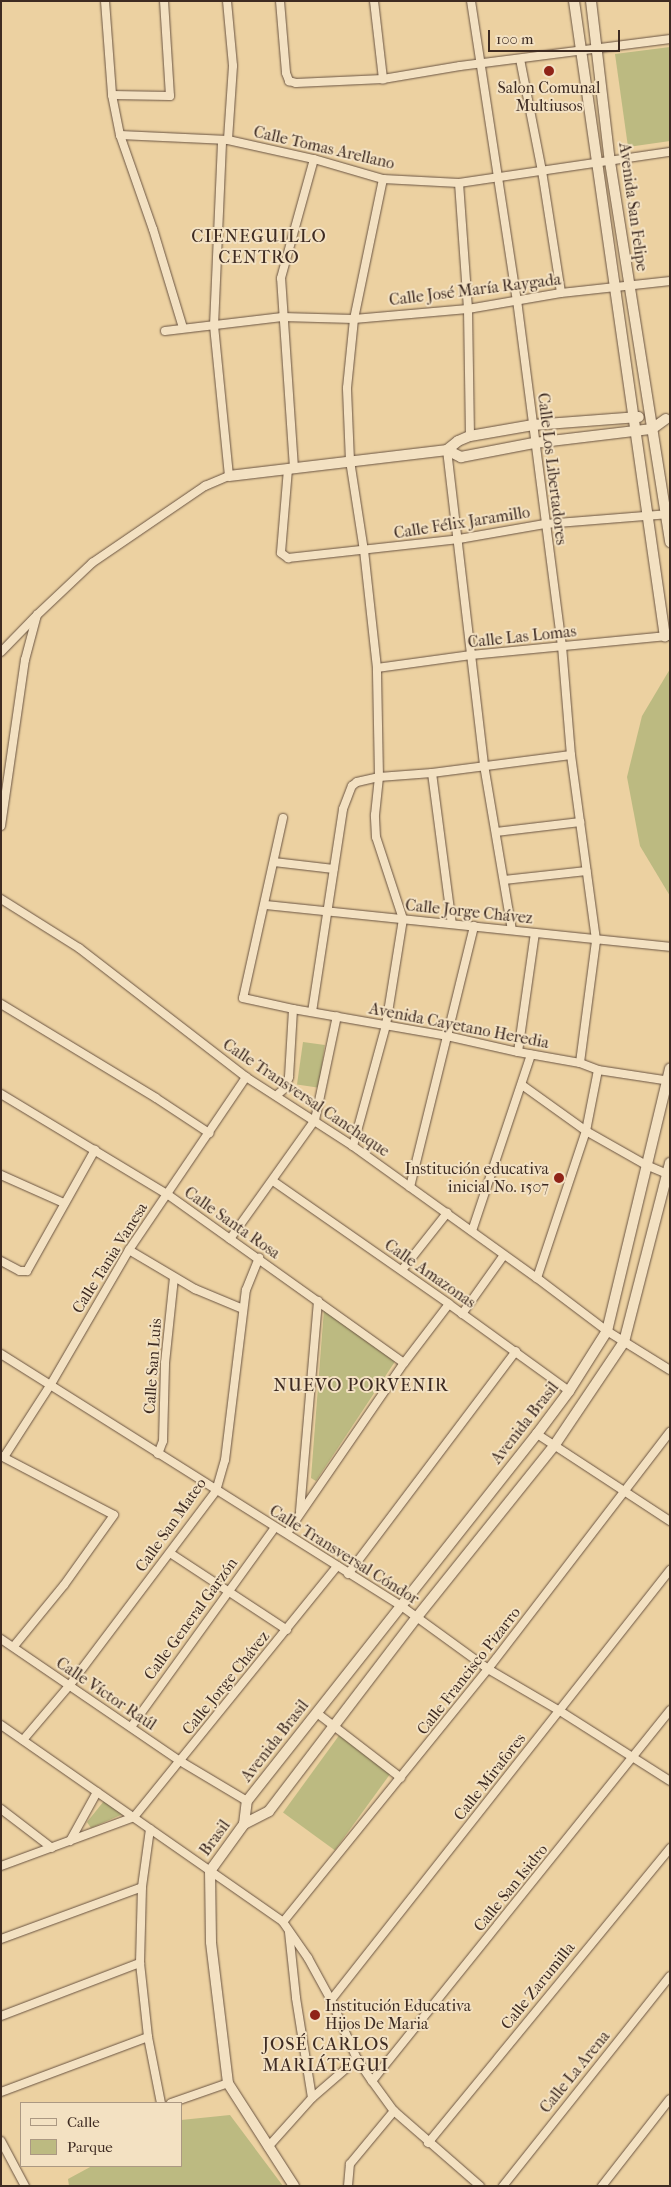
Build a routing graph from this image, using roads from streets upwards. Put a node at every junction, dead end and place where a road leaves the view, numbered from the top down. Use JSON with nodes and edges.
{"nodes":[{"id":1,"x":105,"y":1,"type":"edge"},
{"id":2,"x":164,"y":1,"type":"edge"},
{"id":3,"x":227,"y":1,"type":"edge"},
{"id":4,"x":280,"y":1,"type":"edge"},
{"id":5,"x":374,"y":1,"type":"edge"},
{"id":6,"x":471,"y":1,"type":"edge"},
{"id":7,"x":574,"y":1,"type":"edge"},
{"id":8,"x":590,"y":1,"type":"edge"},
{"id":9,"x":670,"y":39,"type":"edge"},
{"id":10,"x":595,"y":48,"type":"junction"},
{"id":11,"x":581,"y":50,"type":"junction"},
{"id":12,"x":520,"y":59,"type":"junction"},
{"id":13,"x":480,"y":64,"type":"junction"},
{"id":14,"x":382,"y":79,"type":"junction"},
{"id":15,"x":112,"y":95,"type":"junction"},
{"id":16,"x":120,"y":135,"type":"junction"},
{"id":17,"x":225,"y":140,"type":"junction"},
{"id":18,"x":670,"y":152,"type":"edge"},
{"id":19,"x":314,"y":159,"type":"junction"},
{"id":20,"x":610,"y":162,"type":"junction"},
{"id":21,"x":596,"y":164,"type":"junction"},
{"id":22,"x":542,"y":171,"type":"junction"},
{"id":23,"x":498,"y":177,"type":"junction"},
{"id":24,"x":383,"y":179,"type":"junction"},
{"id":25,"x":459,"y":183,"type":"junction"},
{"id":26,"x":670,"y":281,"type":"edge"},
{"id":27,"x":629,"y":286,"type":"junction"},
{"id":28,"x":615,"y":287,"type":"junction"},
{"id":29,"x":561,"y":293,"type":"junction"},
{"id":30,"x":517,"y":300,"type":"junction"},
{"id":31,"x":468,"y":309,"type":"junction"},
{"id":32,"x":282,"y":317,"type":"junction"},
{"id":33,"x":354,"y":319,"type":"junction"},
{"id":34,"x":214,"y":326,"type":"junction"},
{"id":35,"x":183,"y":328,"type":"junction"},
{"id":36,"x":165,"y":331,"type":"dead end"},
{"id":37,"x":649,"y":416,"type":"junction"},
{"id":38,"x":633,"y":418,"type":"junction"},
{"id":39,"x":668,"y":419,"type":"edge"},
{"id":40,"x":533,"y":425,"type":"junction"},
{"id":41,"x":652,"y":428,"type":"junction"},
{"id":42,"x":635,"y":431,"type":"junction"},
{"id":43,"x":470,"y":436,"type":"junction"},
{"id":44,"x":534,"y":443,"type":"junction"},
{"id":45,"x":447,"y":450,"type":"junction"},
{"id":46,"x":350,"y":461,"type":"junction"},
{"id":47,"x":291,"y":469,"type":"junction"},
{"id":48,"x":229,"y":476,"type":"junction"},
{"id":49,"x":668,"y":515,"type":"edge"},
{"id":50,"x":648,"y":517,"type":"junction"},
{"id":51,"x":545,"y":524,"type":"junction"},
{"id":52,"x":459,"y":539,"type":"junction"},
{"id":53,"x":670,"y":542,"type":"edge"},
{"id":54,"x":364,"y":551,"type":"junction"},
{"id":55,"x":37,"y":615,"type":"junction"},
{"id":56,"x":667,"y":637,"type":"edge"},
{"id":57,"x":562,"y":646,"type":"junction"},
{"id":58,"x":1,"y":652,"type":"edge"},
{"id":59,"x":471,"y":656,"type":"junction"},
{"id":60,"x":377,"y":668,"type":"junction"},
{"id":61,"x":571,"y":755,"type":"junction"},
{"id":62,"x":484,"y":765,"type":"junction"},
{"id":63,"x":432,"y":773,"type":"junction"},
{"id":64,"x":379,"y":776,"type":"junction"},
{"id":65,"x":283,"y":818,"type":"dead end"},
{"id":66,"x":580,"y":822,"type":"junction"},
{"id":67,"x":1,"y":826,"type":"edge"},
{"id":68,"x":496,"y":832,"type":"junction"},
{"id":69,"x":274,"y":862,"type":"junction"},
{"id":70,"x":334,"y":869,"type":"junction"},
{"id":71,"x":587,"y":871,"type":"junction"},
{"id":72,"x":504,"y":880,"type":"junction"},
{"id":73,"x":1,"y":899,"type":"edge"},
{"id":74,"x":265,"y":905,"type":"junction"},
{"id":75,"x":327,"y":912,"type":"junction"},
{"id":76,"x":403,"y":919,"type":"junction"},
{"id":77,"x":452,"y":924,"type":"junction"},
{"id":78,"x":474,"y":926,"type":"junction"},
{"id":79,"x":512,"y":930,"type":"junction"},
{"id":80,"x":536,"y":933,"type":"junction"},
{"id":81,"x":596,"y":941,"type":"junction"},
{"id":82,"x":670,"y":947,"type":"edge"},
{"id":83,"x":1,"y":1004,"type":"edge"},
{"id":84,"x":293,"y":1009,"type":"junction"},
{"id":85,"x":312,"y":1012,"type":"junction"},
{"id":86,"x":337,"y":1016,"type":"junction"},
{"id":87,"x":386,"y":1025,"type":"junction"},
{"id":88,"x":447,"y":1036,"type":"junction"},
{"id":89,"x":518,"y":1052,"type":"junction"},
{"id":90,"x":531,"y":1055,"type":"junction"},
{"id":91,"x":580,"y":1063,"type":"junction"},
{"id":92,"x":670,"y":1068,"type":"edge"},
{"id":93,"x":598,"y":1070,"type":"junction"},
{"id":94,"x":246,"y":1077,"type":"junction"},
{"id":95,"x":668,"y":1081,"type":"edge"},
{"id":96,"x":522,"y":1085,"type":"junction"},
{"id":97,"x":1,"y":1094,"type":"edge"},
{"id":98,"x":277,"y":1095,"type":"junction"},
{"id":99,"x":315,"y":1120,"type":"junction"},
{"id":100,"x":586,"y":1131,"type":"junction"},
{"id":101,"x":209,"y":1133,"type":"junction"},
{"id":102,"x":353,"y":1146,"type":"junction"},
{"id":103,"x":95,"y":1150,"type":"junction"},
{"id":104,"x":670,"y":1163,"type":"edge"},
{"id":105,"x":646,"y":1165,"type":"junction"},
{"id":106,"x":1,"y":1174,"type":"edge"},
{"id":107,"x":668,"y":1174,"type":"edge"},
{"id":108,"x":273,"y":1181,"type":"junction"},
{"id":109,"x":410,"y":1187,"type":"junction"},
{"id":110,"x":167,"y":1194,"type":"junction"},
{"id":111,"x":64,"y":1204,"type":"junction"},
{"id":112,"x":447,"y":1213,"type":"junction"},
{"id":113,"x":472,"y":1230,"type":"junction"},
{"id":114,"x":230,"y":1239,"type":"junction"},
{"id":115,"x":129,"y":1250,"type":"junction"},
{"id":116,"x":504,"y":1255,"type":"junction"},
{"id":117,"x":259,"y":1258,"type":"junction"},
{"id":118,"x":1,"y":1261,"type":"edge"},
{"id":119,"x":402,"y":1270,"type":"junction"},
{"id":120,"x":174,"y":1278,"type":"junction"},
{"id":121,"x":537,"y":1278,"type":"junction"},
{"id":122,"x":318,"y":1301,"type":"junction"},
{"id":123,"x":449,"y":1304,"type":"junction"},
{"id":124,"x":243,"y":1309,"type":"junction"},
{"id":125,"x":462,"y":1314,"type":"junction"},
{"id":126,"x":607,"y":1331,"type":"junction"},
{"id":127,"x":624,"y":1342,"type":"junction"},
{"id":128,"x":516,"y":1352,"type":"junction"},
{"id":129,"x":1,"y":1354,"type":"edge"},
{"id":130,"x":404,"y":1363,"type":"junction"},
{"id":131,"x":670,"y":1370,"type":"edge"},
{"id":132,"x":51,"y":1384,"type":"junction"},
{"id":133,"x":569,"y":1391,"type":"junction"},
{"id":134,"x":670,"y":1432,"type":"edge"},
{"id":135,"x":537,"y":1434,"type":"junction"},
{"id":136,"x":554,"y":1446,"type":"junction"},
{"id":137,"x":158,"y":1454,"type":"junction"},
{"id":138,"x":3,"y":1457,"type":"edge"},
{"id":139,"x":216,"y":1491,"type":"junction"},
{"id":140,"x":626,"y":1492,"type":"junction"},
{"id":141,"x":300,"y":1512,"type":"junction"},
{"id":142,"x":670,"y":1521,"type":"edge"},
{"id":143,"x":275,"y":1527,"type":"junction"},
{"id":144,"x":287,"y":1533,"type":"junction"},
{"id":145,"x":170,"y":1553,"type":"junction"},
{"id":146,"x":337,"y":1566,"type":"junction"},
{"id":147,"x":670,"y":1570,"type":"edge"},
{"id":148,"x":348,"y":1574,"type":"junction"},
{"id":149,"x":229,"y":1590,"type":"junction"},
{"id":150,"x":400,"y":1606,"type":"junction"},
{"id":151,"x":417,"y":1617,"type":"junction"},
{"id":152,"x":287,"y":1630,"type":"junction"},
{"id":153,"x":1,"y":1639,"type":"edge"},
{"id":154,"x":14,"y":1646,"type":"junction"},
{"id":155,"x":488,"y":1669,"type":"junction"},
{"id":156,"x":70,"y":1686,"type":"junction"},
{"id":157,"x":670,"y":1710,"type":"edge"},
{"id":158,"x":560,"y":1711,"type":"junction"},
{"id":159,"x":317,"y":1712,"type":"junction"},
{"id":160,"x":1,"y":1725,"type":"edge"},
{"id":161,"x":334,"y":1726,"type":"junction"},
{"id":162,"x":131,"y":1727,"type":"junction"},
{"id":163,"x":23,"y":1740,"type":"junction"},
{"id":164,"x":633,"y":1758,"type":"junction"},
{"id":165,"x":180,"y":1761,"type":"junction"},
{"id":166,"x":401,"y":1778,"type":"junction"},
{"id":167,"x":670,"y":1781,"type":"edge"},
{"id":168,"x":97,"y":1792,"type":"junction"},
{"id":169,"x":247,"y":1801,"type":"junction"},
{"id":170,"x":1,"y":1808,"type":"edge"},
{"id":171,"x":134,"y":1817,"type":"junction"},
{"id":172,"x":244,"y":1824,"type":"junction"},
{"id":173,"x":150,"y":1829,"type":"junction"},
{"id":174,"x":70,"y":1841,"type":"junction"},
{"id":175,"x":52,"y":1848,"type":"junction"},
{"id":176,"x":670,"y":1848,"type":"edge"},
{"id":177,"x":1,"y":1866,"type":"edge"},
{"id":178,"x":210,"y":1871,"type":"junction"},
{"id":179,"x":142,"y":1887,"type":"junction"},
{"id":180,"x":284,"y":1922,"type":"junction"},
{"id":181,"x":289,"y":1931,"type":"junction"},
{"id":182,"x":1,"y":1939,"type":"edge"},
{"id":183,"x":140,"y":1963,"type":"junction"},
{"id":184,"x":670,"y":1976,"type":"edge"},
{"id":185,"x":331,"y":2000,"type":"junction"},
{"id":186,"x":1,"y":2016,"type":"edge"},
{"id":187,"x":148,"y":2037,"type":"junction"},
{"id":188,"x":357,"y":2060,"type":"junction"},
{"id":189,"x":372,"y":2081,"type":"junction"},
{"id":190,"x":228,"y":2083,"type":"junction"},
{"id":191,"x":1,"y":2092,"type":"edge"},
{"id":192,"x":312,"y":2098,"type":"junction"},
{"id":193,"x":670,"y":2099,"type":"edge"},
{"id":194,"x":161,"y":2102,"type":"edge"},
{"id":195,"x":174,"y":2102,"type":"edge"},
{"id":196,"x":394,"y":2111,"type":"junction"},
{"id":197,"x":1,"y":2141,"type":"edge"},
{"id":198,"x":428,"y":2143,"type":"junction"},
{"id":199,"x":268,"y":2146,"type":"junction"},
{"id":200,"x":18,"y":2165,"type":"edge"},
{"id":201,"x":25,"y":2186,"type":"edge"},
{"id":202,"x":294,"y":2186,"type":"edge"},
{"id":203,"x":348,"y":2186,"type":"edge"},
{"id":204,"x":480,"y":2186,"type":"edge"},
{"id":205,"x":502,"y":2186,"type":"edge"},
{"id":206,"x":602,"y":2186,"type":"edge"}],
"edges":[{"from":1,"to":15,"type":"street"},
{"from":2,"to":15,"type":"street"},
{"from":3,"to":17,"type":"street"},
{"from":4,"to":14,"type":"street"},
{"from":5,"to":14,"type":"street"},
{"from":6,"to":13,"type":"street","name":"Calle Los Libertadores"},
{"from":7,"to":11,"type":"street","name":"Avenida San Felipe"},
{"from":8,"to":10,"type":"street","name":"Avenida San Felipe"},
{"from":9,"to":10,"type":"street"},
{"from":10,"to":11,"type":"street"},
{"from":10,"to":20,"type":"street","name":"Avenida San Felipe"},
{"from":11,"to":12,"type":"street"},
{"from":11,"to":21,"type":"street","name":"Avenida San Felipe"},
{"from":12,"to":13,"type":"street"},
{"from":12,"to":22,"type":"street"},
{"from":13,"to":14,"type":"street"},
{"from":13,"to":23,"type":"street","name":"Calle Los Libertadores"},
{"from":15,"to":16,"type":"street"},
{"from":16,"to":17,"type":"street","name":"Calle Tomas Arellano"},
{"from":16,"to":35,"type":"street"},
{"from":17,"to":19,"type":"street","name":"Calle Tomas Arellano"},
{"from":17,"to":34,"type":"street"},
{"from":18,"to":20,"type":"street","name":"Calle Tomas Arellano"},
{"from":19,"to":24,"type":"street","name":"Calle Tomas Arellano"},
{"from":19,"to":32,"type":"street"},
{"from":20,"to":21,"type":"street","name":"Calle Tomas Arellano"},
{"from":20,"to":27,"type":"street","name":"Avenida San Felipe"},
{"from":21,"to":22,"type":"street","name":"Calle Tomas Arellano"},
{"from":21,"to":28,"type":"street","name":"Avenida San Felipe"},
{"from":22,"to":23,"type":"street","name":"Calle Tomas Arellano"},
{"from":22,"to":29,"type":"street"},
{"from":23,"to":25,"type":"street","name":"Calle Tomas Arellano"},
{"from":23,"to":30,"type":"street","name":"Calle Los Libertadores"},
{"from":24,"to":25,"type":"street","name":"Calle Tomas Arellano"},
{"from":24,"to":33,"type":"street"},
{"from":25,"to":31,"type":"street"},
{"from":26,"to":27,"type":"street","name":"Calle José María Raygada"},
{"from":27,"to":28,"type":"street","name":"Calle José María Raygada"},
{"from":27,"to":37,"type":"street","name":"Avenida San Felipe"},
{"from":28,"to":29,"type":"street","name":"Calle José María Raygada"},
{"from":28,"to":38,"type":"street","name":"Avenida San Felipe"},
{"from":29,"to":30,"type":"street","name":"Calle José María Raygada"},
{"from":30,"to":31,"type":"street","name":"Calle José María Raygada"},
{"from":30,"to":40,"type":"street","name":"Calle Los Libertadores"},
{"from":31,"to":33,"type":"street","name":"Calle José María Raygada"},
{"from":31,"to":43,"type":"street"},
{"from":32,"to":33,"type":"street","name":"Calle José María Raygada"},
{"from":32,"to":34,"type":"street","name":"Calle José María Raygada"},
{"from":32,"to":47,"type":"street"},
{"from":33,"to":46,"type":"street"},
{"from":34,"to":35,"type":"street","name":"Calle José María Raygada"},
{"from":34,"to":48,"type":"street"},
{"from":35,"to":36,"type":"street","name":"Calle José María Raygada"},
{"from":37,"to":38,"type":"street"},
{"from":37,"to":39,"type":"street"},
{"from":37,"to":41,"type":"street","name":"Avenida San Felipe"},
{"from":38,"to":40,"type":"street"},
{"from":38,"to":42,"type":"street","name":"Avenida San Felipe"},
{"from":39,"to":41,"type":"street"},
{"from":40,"to":43,"type":"street"},
{"from":40,"to":44,"type":"street","name":"Calle Los Libertadores"},
{"from":41,"to":42,"type":"street"},
{"from":41,"to":49,"type":"street","name":"Avenida San Felipe"},
{"from":42,"to":44,"type":"street"},
{"from":42,"to":50,"type":"street","name":"Avenida San Felipe"},
{"from":43,"to":45,"type":"street"},
{"from":44,"to":45,"type":"street"},
{"from":44,"to":51,"type":"street","name":"Calle Los Libertadores"},
{"from":45,"to":46,"type":"street"},
{"from":45,"to":52,"type":"street"},
{"from":46,"to":47,"type":"street"},
{"from":46,"to":54,"type":"street"},
{"from":47,"to":48,"type":"street"},
{"from":47,"to":54,"type":"street","name":"Calle Félix Jaramillo"},
{"from":48,"to":55,"type":"street"},
{"from":49,"to":50,"type":"street","name":"Calle Félix Jaramillo"},
{"from":49,"to":53,"type":"street","name":"Avenida San Felipe"},
{"from":50,"to":51,"type":"street","name":"Calle Félix Jaramillo"},
{"from":50,"to":56,"type":"street","name":"Avenida San Felipe"},
{"from":51,"to":52,"type":"street","name":"Calle Félix Jaramillo"},
{"from":51,"to":57,"type":"street","name":"Calle Los Libertadores"},
{"from":52,"to":54,"type":"street","name":"Calle Félix Jaramillo"},
{"from":52,"to":59,"type":"street"},
{"from":54,"to":60,"type":"street"},
{"from":55,"to":58,"type":"street"},
{"from":55,"to":67,"type":"street"},
{"from":56,"to":57,"type":"street","name":"Calle Las Lomas"},
{"from":57,"to":59,"type":"street","name":"Calle Las Lomas"},
{"from":57,"to":61,"type":"street","name":"Calle Los Libertadores"},
{"from":59,"to":60,"type":"street","name":"Calle Las Lomas"},
{"from":59,"to":62,"type":"street"},
{"from":60,"to":64,"type":"street"},
{"from":61,"to":62,"type":"street"},
{"from":61,"to":66,"type":"street","name":"Calle Los Libertadores"},
{"from":62,"to":63,"type":"street"},
{"from":62,"to":68,"type":"street"},
{"from":63,"to":64,"type":"street"},
{"from":63,"to":77,"type":"street"},
{"from":64,"to":70,"type":"street"},
{"from":64,"to":76,"type":"street"},
{"from":65,"to":69,"type":"street"},
{"from":66,"to":68,"type":"street"},
{"from":66,"to":71,"type":"street","name":"Calle Los Libertadores"},
{"from":68,"to":72,"type":"street"},
{"from":69,"to":70,"type":"street"},
{"from":69,"to":74,"type":"street"},
{"from":70,"to":75,"type":"street"},
{"from":71,"to":72,"type":"street"},
{"from":71,"to":81,"type":"street","name":"Calle Los Libertadores"},
{"from":72,"to":79,"type":"street"},
{"from":73,"to":94,"type":"street","name":"Calle Transversal Canchaque"},
{"from":74,"to":75,"type":"street","name":"Calle Jorge Chávez"},
{"from":74,"to":84,"type":"street","name":"Avenida Cayetano Heredia"},
{"from":75,"to":76,"type":"street","name":"Calle Jorge Chávez"},
{"from":75,"to":85,"type":"street"},
{"from":76,"to":77,"type":"street","name":"Calle Jorge Chávez"},
{"from":76,"to":87,"type":"street"},
{"from":77,"to":78,"type":"street","name":"Calle Jorge Chávez"},
{"from":78,"to":79,"type":"street","name":"Calle Jorge Chávez"},
{"from":78,"to":88,"type":"street"},
{"from":79,"to":80,"type":"street","name":"Calle Jorge Chávez"},
{"from":80,"to":81,"type":"street","name":"Calle Jorge Chávez"},
{"from":80,"to":89,"type":"street"},
{"from":81,"to":82,"type":"street","name":"Calle Jorge Chávez"},
{"from":81,"to":91,"type":"street","name":"Calle Los Libertadores"},
{"from":83,"to":101,"type":"street"},
{"from":84,"to":85,"type":"street","name":"Avenida Cayetano Heredia"},
{"from":84,"to":98,"type":"street"},
{"from":85,"to":86,"type":"street","name":"Avenida Cayetano Heredia"},
{"from":86,"to":87,"type":"street","name":"Avenida Cayetano Heredia"},
{"from":86,"to":99,"type":"street"},
{"from":87,"to":88,"type":"street","name":"Avenida Cayetano Heredia"},
{"from":87,"to":102,"type":"street"},
{"from":88,"to":89,"type":"street","name":"Avenida Cayetano Heredia"},
{"from":88,"to":109,"type":"street"},
{"from":89,"to":90,"type":"street","name":"Avenida Cayetano Heredia"},
{"from":90,"to":91,"type":"street","name":"Avenida Cayetano Heredia"},
{"from":90,"to":96,"type":"street"},
{"from":91,"to":93,"type":"street","name":"Avenida Cayetano Heredia"},
{"from":92,"to":95,"type":"street","name":"Avenida Brasil"},
{"from":93,"to":95,"type":"street","name":"Avenida Cayetano Heredia"},
{"from":93,"to":100,"type":"street"},
{"from":94,"to":98,"type":"street","name":"Calle Transversal Canchaque"},
{"from":94,"to":101,"type":"street","name":"Calle Tania Vanesa"},
{"from":95,"to":105,"type":"street","name":"Avenida Brasil"},
{"from":96,"to":100,"type":"street"},
{"from":96,"to":113,"type":"street"},
{"from":97,"to":103,"type":"street","name":"Calle Santa Rosa"},
{"from":98,"to":99,"type":"street","name":"Calle Transversal Canchaque"},
{"from":99,"to":102,"type":"street","name":"Calle Transversal Canchaque"},
{"from":99,"to":108,"type":"street"},
{"from":100,"to":105,"type":"street"},
{"from":100,"to":121,"type":"street"},
{"from":101,"to":110,"type":"street","name":"Calle Tania Vanesa"},
{"from":102,"to":109,"type":"street","name":"Calle Transversal Canchaque"},
{"from":103,"to":110,"type":"street","name":"Calle Santa Rosa"},
{"from":103,"to":111,"type":"street"},
{"from":104,"to":107,"type":"street","name":"Avenida Brasil"},
{"from":105,"to":107,"type":"street"},
{"from":105,"to":126,"type":"street","name":"Avenida Brasil"},
{"from":106,"to":111,"type":"street"},
{"from":107,"to":127,"type":"street","name":"Avenida Brasil"},
{"from":108,"to":114,"type":"street"},
{"from":108,"to":119,"type":"street","name":"Calle Amazonas"},
{"from":109,"to":112,"type":"street","name":"Calle Transversal Canchaque"},
{"from":110,"to":114,"type":"street","name":"Calle Santa Rosa"},
{"from":110,"to":115,"type":"street","name":"Calle Tania Vanesa"},
{"from":111,"to":118,"type":"street"},
{"from":112,"to":113,"type":"street","name":"Calle Transversal Canchaque"},
{"from":112,"to":119,"type":"street"},
{"from":113,"to":116,"type":"street","name":"Calle Transversal Canchaque"},
{"from":114,"to":117,"type":"street","name":"Calle Santa Rosa"},
{"from":115,"to":120,"type":"street"},
{"from":115,"to":132,"type":"street","name":"Calle Tania Vanesa"},
{"from":116,"to":121,"type":"street","name":"Calle Transversal Canchaque"},
{"from":116,"to":125,"type":"street"},
{"from":117,"to":122,"type":"street","name":"Calle Santa Rosa"},
{"from":117,"to":124,"type":"street","name":"Calle San Mateo"},
{"from":119,"to":123,"type":"street","name":"Calle Amazonas"},
{"from":120,"to":124,"type":"street"},
{"from":120,"to":137,"type":"street","name":"Calle San Luis"},
{"from":121,"to":126,"type":"street","name":"Calle Transversal Canchaque"},
{"from":122,"to":130,"type":"street","name":"Calle Santa Rosa"},
{"from":122,"to":141,"type":"street"},
{"from":123,"to":125,"type":"street","name":"Calle Amazonas"},
{"from":123,"to":130,"type":"street"},
{"from":124,"to":139,"type":"street","name":"Calle San Mateo"},
{"from":125,"to":128,"type":"street","name":"Calle Amazonas"},
{"from":126,"to":127,"type":"street","name":"Calle Transversal Canchaque"},
{"from":126,"to":133,"type":"street","name":"Avenida Brasil"},
{"from":127,"to":131,"type":"street","name":"Calle Transversal Canchaque"},
{"from":127,"to":136,"type":"street","name":"Avenida Brasil"},
{"from":128,"to":133,"type":"street","name":"Calle Amazonas"},
{"from":128,"to":148,"type":"street"},
{"from":129,"to":132,"type":"street","name":"Calle Transversal Cóndor"},
{"from":130,"to":141,"type":"street"},
{"from":132,"to":137,"type":"street","name":"Calle Transversal Cóndor"},
{"from":132,"to":138,"type":"street","name":"Calle Tania Vanesa"},
{"from":133,"to":135,"type":"street","name":"Avenida Brasil"},
{"from":134,"to":140,"type":"street","name":"Calle Francisco Pizarro"},
{"from":135,"to":136,"type":"street"},
{"from":135,"to":150,"type":"street","name":"Avenida Brasil"},
{"from":136,"to":140,"type":"street"},
{"from":136,"to":151,"type":"street","name":"Avenida Brasil"},
{"from":137,"to":139,"type":"street","name":"Calle Transversal Cóndor"},
{"from":138,"to":154,"type":"street"},
{"from":139,"to":143,"type":"street","name":"Calle Transversal Cóndor"},
{"from":139,"to":145,"type":"street","name":"Calle San Mateo"},
{"from":140,"to":142,"type":"street"},
{"from":140,"to":155,"type":"street","name":"Calle Francisco Pizarro"},
{"from":141,"to":144,"type":"street"},
{"from":143,"to":144,"type":"street","name":"Calle Transversal Cóndor"},
{"from":143,"to":149,"type":"street","name":"Calle General Garzón"},
{"from":144,"to":146,"type":"street","name":"Calle Transversal Cóndor"},
{"from":145,"to":149,"type":"street"},
{"from":145,"to":156,"type":"street","name":"Calle San Mateo"},
{"from":146,"to":148,"type":"street","name":"Calle Transversal Cóndor"},
{"from":146,"to":152,"type":"street","name":"Calle Jorge Chávez"},
{"from":147,"to":158,"type":"street","name":"Calle Mirafores"},
{"from":148,"to":150,"type":"street","name":"Calle Transversal Cóndor"},
{"from":149,"to":152,"type":"street"},
{"from":149,"to":162,"type":"street","name":"Calle General Garzón"},
{"from":150,"to":151,"type":"street","name":"Calle Transversal Cóndor"},
{"from":150,"to":159,"type":"street","name":"Avenida Brasil"},
{"from":151,"to":155,"type":"street","name":"Calle Transversal Cóndor"},
{"from":151,"to":161,"type":"street","name":"Avenida Brasil"},
{"from":152,"to":165,"type":"street","name":"Calle Jorge Chávez"},
{"from":153,"to":154,"type":"street","name":"Calle Víctor Raúl"},
{"from":154,"to":156,"type":"street","name":"Calle Víctor Raúl"},
{"from":155,"to":158,"type":"street","name":"Calle Transversal Cóndor"},
{"from":155,"to":166,"type":"street","name":"Calle Francisco Pizarro"},
{"from":156,"to":162,"type":"street","name":"Calle Víctor Raúl"},
{"from":156,"to":163,"type":"street","name":"Calle San Mateo"},
{"from":157,"to":164,"type":"street","name":"Calle San Isidro"},
{"from":158,"to":164,"type":"street","name":"Calle Transversal Cóndor"},
{"from":158,"to":185,"type":"street","name":"Calle Mirafores"},
{"from":159,"to":161,"type":"street"},
{"from":159,"to":169,"type":"street","name":"Avenida Brasil"},
{"from":160,"to":163,"type":"street"},
{"from":161,"to":166,"type":"street"},
{"from":161,"to":172,"type":"street","name":"Avenida Brasil"},
{"from":162,"to":165,"type":"street","name":"Calle Víctor Raúl"},
{"from":163,"to":168,"type":"street"},
{"from":164,"to":167,"type":"street","name":"Calle Transversal Cóndor"},
{"from":164,"to":189,"type":"street","name":"Calle San Isidro"},
{"from":165,"to":169,"type":"street","name":"Calle Víctor Raúl"},
{"from":165,"to":171,"type":"street","name":"Calle Jorge Chávez"},
{"from":166,"to":180,"type":"street","name":"Calle Francisco Pizarro"},
{"from":168,"to":171,"type":"street"},
{"from":168,"to":174,"type":"street"},
{"from":169,"to":172,"type":"street","name":"Avenida Brasil"},
{"from":170,"to":175,"type":"street"},
{"from":171,"to":173,"type":"street"},
{"from":171,"to":174,"type":"street"},
{"from":172,"to":178,"type":"street","name":"Brasil"},
{"from":173,"to":178,"type":"street"},
{"from":173,"to":179,"type":"street"},
{"from":174,"to":175,"type":"street"},
{"from":175,"to":177,"type":"street"},
{"from":176,"to":198,"type":"street","name":"Calle Zarumilla"},
{"from":178,"to":180,"type":"street"},
{"from":178,"to":190,"type":"street"},
{"from":179,"to":182,"type":"street"},
{"from":179,"to":183,"type":"street"},
{"from":180,"to":181,"type":"street"},
{"from":181,"to":185,"type":"street"},
{"from":181,"to":192,"type":"street"},
{"from":183,"to":186,"type":"street"},
{"from":183,"to":187,"type":"street"},
{"from":184,"to":205,"type":"street","name":"Calle La Arena"},
{"from":185,"to":188,"type":"street"},
{"from":187,"to":191,"type":"street"},
{"from":187,"to":194,"type":"street"},
{"from":188,"to":189,"type":"street"},
{"from":188,"to":192,"type":"street"},
{"from":189,"to":196,"type":"street"},
{"from":190,"to":195,"type":"street"},
{"from":190,"to":199,"type":"street"},
{"from":192,"to":199,"type":"street"},
{"from":193,"to":206,"type":"street"},
{"from":196,"to":198,"type":"street"},
{"from":196,"to":203,"type":"street"},
{"from":197,"to":200,"type":"street"},
{"from":198,"to":204,"type":"street"},
{"from":199,"to":202,"type":"street"},
{"from":200,"to":201,"type":"street"}]}
